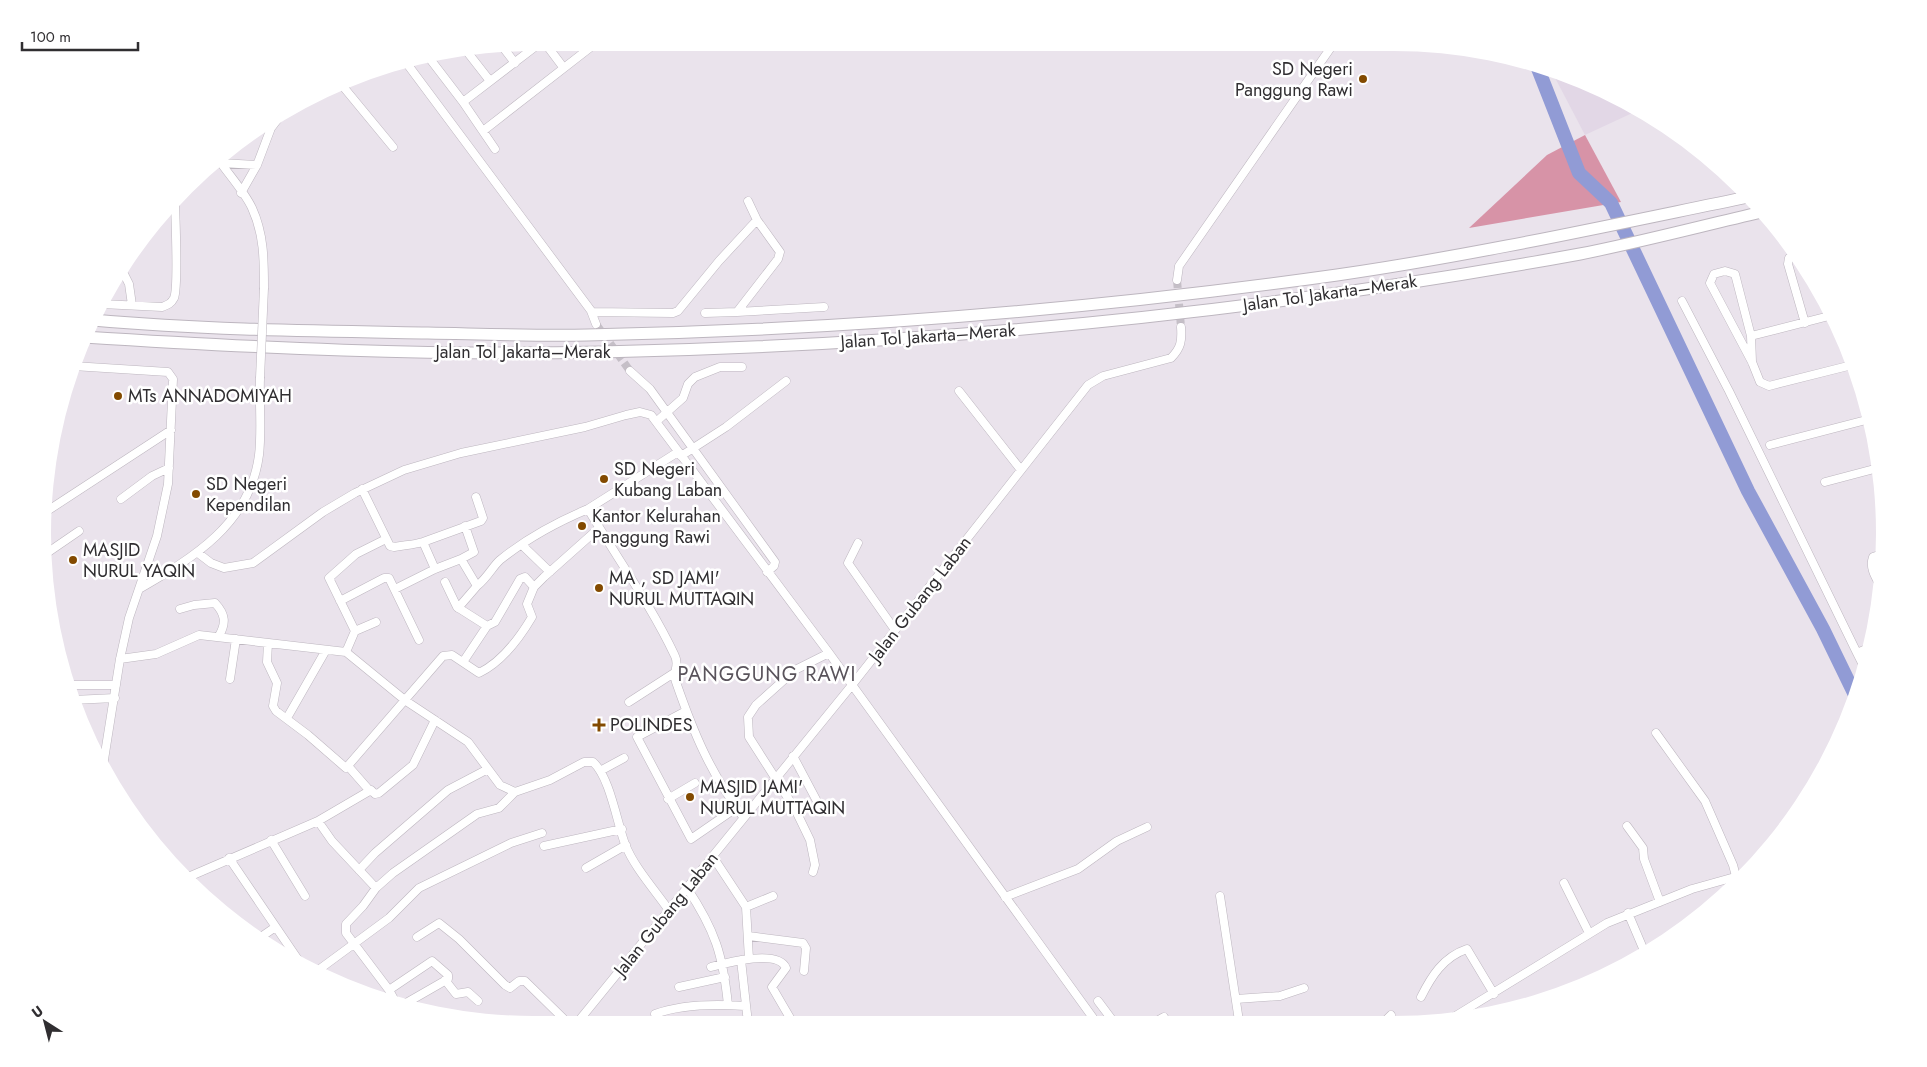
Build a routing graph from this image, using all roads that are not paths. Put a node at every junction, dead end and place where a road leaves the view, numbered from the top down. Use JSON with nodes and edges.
{"nodes":[{"id":1,"x":529,"y":51,"type":"edge"},
{"id":2,"x":551,"y":51,"type":"edge"},
{"id":3,"x":584,"y":51,"type":"edge"},
{"id":4,"x":1328,"y":51,"type":"edge"},
{"id":5,"x":506,"y":52,"type":"edge"},
{"id":6,"x":470,"y":55,"type":"edge"},
{"id":7,"x":432,"y":63,"type":"edge"},
{"id":8,"x":515,"y":63,"type":"junction"},
{"id":9,"x":410,"y":68,"type":"edge"},
{"id":10,"x":563,"y":68,"type":"junction"},
{"id":11,"x":490,"y":81,"type":"junction"},
{"id":12,"x":346,"y":90,"type":"edge"},
{"id":13,"x":463,"y":102,"type":"junction"},
{"id":14,"x":270,"y":130,"type":"edge"},
{"id":15,"x":483,"y":131,"type":"junction"},
{"id":16,"x":393,"y":147,"type":"dead end"},
{"id":17,"x":495,"y":149,"type":"dead end"},
{"id":18,"x":227,"y":162,"type":"edge"},
{"id":19,"x":223,"y":165,"type":"edge"},
{"id":20,"x":257,"y":166,"type":"junction"},
{"id":21,"x":241,"y":192,"type":"junction"},
{"id":22,"x":1741,"y":199,"type":"edge"},
{"id":23,"x":748,"y":201,"type":"dead end"},
{"id":24,"x":175,"y":211,"type":"edge"},
{"id":25,"x":1754,"y":214,"type":"edge"},
{"id":26,"x":757,"y":220,"type":"junction"},
{"id":27,"x":1789,"y":259,"type":"edge"},
{"id":28,"x":126,"y":277,"type":"edge"},
{"id":29,"x":1176,"y":280,"type":"tunnel mouth"},
{"id":30,"x":1682,"y":301,"type":"dead end"},
{"id":31,"x":109,"y":304,"type":"edge"},
{"id":32,"x":132,"y":305,"type":"junction"},
{"id":33,"x":824,"y":307,"type":"dead end"},
{"id":34,"x":591,"y":311,"type":"junction"},
{"id":35,"x":738,"y":312,"type":"junction"},
{"id":36,"x":705,"y":313,"type":"dead end"},
{"id":37,"x":1825,"y":317,"type":"edge"},
{"id":38,"x":101,"y":320,"type":"edge"},
{"id":39,"x":1805,"y":323,"type":"junction"},
{"id":40,"x":596,"y":324,"type":"tunnel mouth"},
{"id":41,"x":1181,"y":327,"type":"tunnel mouth"},
{"id":42,"x":1751,"y":336,"type":"junction"},
{"id":43,"x":93,"y":338,"type":"edge"},
{"id":44,"x":1752,"y":362,"type":"junction"},
{"id":45,"x":81,"y":367,"type":"edge"},
{"id":46,"x":742,"y":367,"type":"dead end"},
{"id":47,"x":1846,"y":367,"type":"edge"},
{"id":48,"x":630,"y":371,"type":"tunnel mouth"},
{"id":49,"x":786,"y":381,"type":"dead end"},
{"id":50,"x":959,"y":391,"type":"dead end"},
{"id":51,"x":663,"y":416,"type":"junction"},
{"id":52,"x":1862,"y":421,"type":"edge"},
{"id":53,"x":171,"y":430,"type":"junction"},
{"id":54,"x":1770,"y":445,"type":"dead end"},
{"id":55,"x":686,"y":452,"type":"junction"},
{"id":56,"x":169,"y":468,"type":"junction"},
{"id":57,"x":1021,"y":470,"type":"junction"},
{"id":58,"x":1872,"y":470,"type":"edge"},
{"id":59,"x":1825,"y":482,"type":"dead end"},
{"id":60,"x":362,"y":489,"type":"junction"},
{"id":61,"x":476,"y":496,"type":"dead end"},
{"id":62,"x":121,"y":499,"type":"dead end"},
{"id":63,"x":52,"y":508,"type":"edge"},
{"id":64,"x":588,"y":509,"type":"junction"},
{"id":65,"x":466,"y":526,"type":"junction"},
{"id":66,"x":599,"y":528,"type":"junction"},
{"id":67,"x":79,"y":531,"type":"dead end"},
{"id":68,"x":386,"y":539,"type":"junction"},
{"id":69,"x":423,"y":542,"type":"junction"},
{"id":70,"x":858,"y":543,"type":"dead end"},
{"id":71,"x":522,"y":545,"type":"junction"},
{"id":72,"x":51,"y":549,"type":"edge"},
{"id":73,"x":198,"y":553,"type":"junction"},
{"id":74,"x":1875,"y":556,"type":"edge"},
{"id":75,"x":461,"y":559,"type":"junction"},
{"id":76,"x":435,"y":568,"type":"junction"},
{"id":77,"x":1875,"y":570,"type":"edge"},
{"id":78,"x":550,"y":572,"type":"junction"},
{"id":79,"x":767,"y":572,"type":"junction"},
{"id":80,"x":445,"y":582,"type":"dead end"},
{"id":81,"x":477,"y":586,"type":"junction"},
{"id":82,"x":534,"y":587,"type":"junction"},
{"id":83,"x":139,"y":589,"type":"junction"},
{"id":84,"x":395,"y":589,"type":"junction"},
{"id":85,"x":340,"y":601,"type":"junction"},
{"id":86,"x":458,"y":608,"type":"junction"},
{"id":87,"x":180,"y":609,"type":"dead end"},
{"id":88,"x":376,"y":622,"type":"dead end"},
{"id":89,"x":487,"y":626,"type":"junction"},
{"id":90,"x":895,"y":630,"type":"junction"},
{"id":91,"x":355,"y":631,"type":"junction"},
{"id":92,"x":219,"y":636,"type":"junction"},
{"id":93,"x":236,"y":639,"type":"junction"},
{"id":94,"x":419,"y":640,"type":"dead end"},
{"id":95,"x":268,"y":643,"type":"junction"},
{"id":96,"x":326,"y":650,"type":"junction"},
{"id":97,"x":1861,"y":651,"type":"edge"},
{"id":98,"x":346,"y":652,"type":"junction"},
{"id":99,"x":829,"y":653,"type":"junction"},
{"id":100,"x":1857,"y":653,"type":"junction"},
{"id":101,"x":1859,"y":657,"type":"edge"},
{"id":102,"x":120,"y":659,"type":"junction"},
{"id":103,"x":463,"y":662,"type":"junction"},
{"id":104,"x":674,"y":676,"type":"junction"},
{"id":105,"x":230,"y":678,"type":"dead end"},
{"id":106,"x":116,"y":684,"type":"junction"},
{"id":107,"x":852,"y":685,"type":"junction"},
{"id":108,"x":76,"y":686,"type":"edge"},
{"id":109,"x":115,"y":698,"type":"junction"},
{"id":110,"x":81,"y":700,"type":"edge"},
{"id":111,"x":406,"y":701,"type":"junction"},
{"id":112,"x":629,"y":702,"type":"dead end"},
{"id":113,"x":686,"y":711,"type":"junction"},
{"id":114,"x":287,"y":718,"type":"junction"},
{"id":115,"x":435,"y":720,"type":"junction"},
{"id":116,"x":1656,"y":733,"type":"dead end"},
{"id":117,"x":106,"y":756,"type":"edge"},
{"id":118,"x":793,"y":756,"type":"junction"},
{"id":119,"x":624,"y":758,"type":"dead end"},
{"id":120,"x":348,"y":766,"type":"junction"},
{"id":121,"x":488,"y":769,"type":"junction"},
{"id":122,"x":600,"y":771,"type":"junction"},
{"id":123,"x":776,"y":778,"type":"junction"},
{"id":124,"x":695,"y":783,"type":"dead end"},
{"id":125,"x":369,"y":790,"type":"junction"},
{"id":126,"x":515,"y":792,"type":"junction"},
{"id":127,"x":668,"y":799,"type":"junction"},
{"id":128,"x":819,"y":804,"type":"dead end"},
{"id":129,"x":736,"y":808,"type":"junction"},
{"id":130,"x":743,"y":817,"type":"junction"},
{"id":131,"x":318,"y":821,"type":"junction"},
{"id":132,"x":1627,"y":826,"type":"dead end"},
{"id":133,"x":1147,"y":827,"type":"dead end"},
{"id":134,"x":622,"y":829,"type":"junction"},
{"id":135,"x":542,"y":832,"type":"dead end"},
{"id":136,"x":270,"y":840,"type":"junction"},
{"id":137,"x":626,"y":845,"type":"junction"},
{"id":138,"x":544,"y":846,"type":"dead end"},
{"id":139,"x":228,"y":858,"type":"junction"},
{"id":140,"x":714,"y":858,"type":"junction"},
{"id":141,"x":586,"y":868,"type":"dead end"},
{"id":142,"x":359,"y":870,"type":"junction"},
{"id":143,"x":813,"y":872,"type":"dead end"},
{"id":144,"x":1736,"y":874,"type":"edge"},
{"id":145,"x":192,"y":875,"type":"edge"},
{"id":146,"x":1729,"y":880,"type":"edge"},
{"id":147,"x":1564,"y":883,"type":"dead end"},
{"id":148,"x":376,"y":888,"type":"junction"},
{"id":149,"x":687,"y":888,"type":"junction"},
{"id":150,"x":305,"y":896,"type":"dead end"},
{"id":151,"x":774,"y":896,"type":"dead end"},
{"id":152,"x":1220,"y":896,"type":"dead end"},
{"id":153,"x":1005,"y":897,"type":"junction"},
{"id":154,"x":1660,"y":902,"type":"junction"},
{"id":155,"x":746,"y":907,"type":"junction"},
{"id":156,"x":668,"y":909,"type":"junction"},
{"id":157,"x":1628,"y":913,"type":"junction"},
{"id":158,"x":274,"y":928,"type":"junction"},
{"id":159,"x":1589,"y":933,"type":"junction"},
{"id":160,"x":266,"y":934,"type":"edge"},
{"id":161,"x":749,"y":936,"type":"junction"},
{"id":162,"x":417,"y":937,"type":"dead end"},
{"id":163,"x":356,"y":944,"type":"junction"},
{"id":164,"x":1642,"y":946,"type":"edge"},
{"id":165,"x":291,"y":950,"type":"edge"},
{"id":166,"x":745,"y":959,"type":"junction"},
{"id":167,"x":723,"y":964,"type":"junction"},
{"id":168,"x":323,"y":967,"type":"edge"},
{"id":169,"x":712,"y":967,"type":"dead end"},
{"id":170,"x":804,"y":971,"type":"dead end"},
{"id":171,"x":725,"y":977,"type":"junction"},
{"id":172,"x":445,"y":980,"type":"junction"},
{"id":173,"x":679,"y":987,"type":"dead end"},
{"id":174,"x":1304,"y":988,"type":"dead end"},
{"id":175,"x":388,"y":990,"type":"junction"},
{"id":176,"x":390,"y":993,"type":"edge"},
{"id":177,"x":1494,"y":994,"type":"junction"},
{"id":178,"x":1421,"y":997,"type":"dead end"},
{"id":179,"x":1236,"y":999,"type":"junction"},
{"id":180,"x":412,"y":1000,"type":"edge"},
{"id":181,"x":478,"y":1001,"type":"dead end"},
{"id":182,"x":1098,"y":1002,"type":"dead end"},
{"id":183,"x":728,"y":1005,"type":"junction"},
{"id":184,"x":745,"y":1006,"type":"junction"},
{"id":185,"x":1466,"y":1010,"type":"edge"},
{"id":186,"x":656,"y":1014,"type":"dead end"},
{"id":187,"x":561,"y":1016,"type":"edge"},
{"id":188,"x":583,"y":1016,"type":"edge"},
{"id":189,"x":747,"y":1016,"type":"edge"},
{"id":190,"x":789,"y":1016,"type":"edge"},
{"id":191,"x":1092,"y":1016,"type":"edge"},
{"id":192,"x":1108,"y":1016,"type":"edge"},
{"id":193,"x":1238,"y":1016,"type":"edge"}],
"edges":[{"from":1,"to":8,"type":"street"},
{"from":2,"to":10,"type":"street"},
{"from":3,"to":10,"type":"street"},
{"from":4,"to":29,"type":"street"},
{"from":5,"to":8,"type":"street"},
{"from":6,"to":11,"type":"street"},
{"from":7,"to":13,"type":"street"},
{"from":8,"to":11,"type":"street"},
{"from":9,"to":34,"type":"street"},
{"from":10,"to":15,"type":"street"},
{"from":11,"to":13,"type":"street"},
{"from":12,"to":16,"type":"street"},
{"from":13,"to":15,"type":"street"},
{"from":14,"to":20,"type":"street"},
{"from":15,"to":17,"type":"street"},
{"from":18,"to":20,"type":"street"},
{"from":19,"to":21,"type":"street"},
{"from":20,"to":21,"type":"street"},
{"from":21,"to":73,"type":"street","bridge":true},
{"from":22,"to":38,"type":"highway","name":"Jalan Tol Jakarta–Merak"},
{"from":23,"to":26,"type":"street"},
{"from":24,"to":32,"type":"street"},
{"from":25,"to":43,"type":"highway","name":"Jalan Tol Jakarta–Merak"},
{"from":26,"to":34,"type":"street"},
{"from":26,"to":35,"type":"street"},
{"from":27,"to":39,"type":"street"},
{"from":28,"to":32,"type":"street"},
{"from":30,"to":100,"type":"street"},
{"from":31,"to":32,"type":"street"},
{"from":33,"to":35,"type":"street"},
{"from":34,"to":40,"type":"street"},
{"from":35,"to":36,"type":"street"},
{"from":37,"to":39,"type":"street"},
{"from":39,"to":42,"type":"street"},
{"from":41,"to":57,"type":"street","name":"Jalan Gubang Laban"},
{"from":42,"to":44,"type":"street"},
{"from":42,"to":44,"type":"street"},
{"from":44,"to":47,"type":"street"},
{"from":45,"to":53,"type":"street"},
{"from":46,"to":51,"type":"street"},
{"from":48,"to":51,"type":"street"},
{"from":49,"to":55,"type":"street"},
{"from":50,"to":57,"type":"street"},
{"from":51,"to":55,"type":"street"},
{"from":51,"to":55,"type":"street"},
{"from":51,"to":60,"type":"street"},
{"from":52,"to":54,"type":"street"},
{"from":53,"to":56,"type":"street"},
{"from":53,"to":63,"type":"street"},
{"from":55,"to":64,"type":"street"},
{"from":55,"to":79,"type":"street"},
{"from":55,"to":79,"type":"street"},
{"from":56,"to":62,"type":"street"},
{"from":56,"to":83,"type":"street"},
{"from":57,"to":90,"type":"street","name":"Jalan Gubang Laban"},
{"from":58,"to":59,"type":"street"},
{"from":60,"to":68,"type":"street"},
{"from":60,"to":73,"type":"street"},
{"from":61,"to":65,"type":"street"},
{"from":64,"to":66,"type":"street"},
{"from":64,"to":71,"type":"street"},
{"from":65,"to":69,"type":"street"},
{"from":65,"to":75,"type":"street"},
{"from":66,"to":78,"type":"street"},
{"from":66,"to":104,"type":"street"},
{"from":67,"to":72,"type":"street"},
{"from":68,"to":69,"type":"street"},
{"from":68,"to":85,"type":"street"},
{"from":69,"to":76,"type":"street"},
{"from":70,"to":90,"type":"street"},
{"from":71,"to":78,"type":"street"},
{"from":71,"to":81,"type":"street"},
{"from":73,"to":83,"type":"street"},
{"from":74,"to":77,"type":"street"},
{"from":75,"to":76,"type":"street"},
{"from":75,"to":81,"type":"street"},
{"from":76,"to":84,"type":"street"},
{"from":78,"to":82,"type":"street"},
{"from":79,"to":99,"type":"street"},
{"from":80,"to":86,"type":"street"},
{"from":81,"to":86,"type":"street"},
{"from":82,"to":89,"type":"street"},
{"from":82,"to":103,"type":"street"},
{"from":83,"to":102,"type":"street"},
{"from":84,"to":85,"type":"street"},
{"from":84,"to":94,"type":"street"},
{"from":85,"to":91,"type":"street"},
{"from":86,"to":89,"type":"street"},
{"from":87,"to":92,"type":"street"},
{"from":88,"to":91,"type":"street"},
{"from":89,"to":103,"type":"street"},
{"from":90,"to":107,"type":"street","name":"Jalan Gubang Laban"},
{"from":91,"to":98,"type":"street"},
{"from":92,"to":93,"type":"street"},
{"from":92,"to":102,"type":"street"},
{"from":93,"to":95,"type":"street"},
{"from":93,"to":105,"type":"street"},
{"from":95,"to":96,"type":"street"},
{"from":95,"to":114,"type":"street"},
{"from":96,"to":98,"type":"street"},
{"from":96,"to":114,"type":"street"},
{"from":97,"to":100,"type":"street"},
{"from":98,"to":111,"type":"street"},
{"from":99,"to":107,"type":"street"},
{"from":99,"to":123,"type":"street"},
{"from":100,"to":101,"type":"street"},
{"from":102,"to":106,"type":"street"},
{"from":103,"to":111,"type":"street"},
{"from":104,"to":112,"type":"street"},
{"from":104,"to":113,"type":"street"},
{"from":106,"to":108,"type":"street"},
{"from":106,"to":109,"type":"street"},
{"from":107,"to":118,"type":"street","name":"Jalan Gubang Laban"},
{"from":107,"to":153,"type":"street"},
{"from":109,"to":110,"type":"street"},
{"from":109,"to":117,"type":"street"},
{"from":111,"to":115,"type":"street"},
{"from":111,"to":120,"type":"street"},
{"from":113,"to":127,"type":"street"},
{"from":113,"to":129,"type":"street"},
{"from":114,"to":120,"type":"street"},
{"from":115,"to":121,"type":"street"},
{"from":115,"to":125,"type":"street"},
{"from":116,"to":144,"type":"street"},
{"from":118,"to":123,"type":"street","name":"Jalan Gubang Laban"},
{"from":118,"to":128,"type":"street"},
{"from":119,"to":122,"type":"street"},
{"from":120,"to":125,"type":"street"},
{"from":121,"to":126,"type":"street"},
{"from":121,"to":142,"type":"street"},
{"from":122,"to":126,"type":"street"},
{"from":122,"to":134,"type":"street"},
{"from":123,"to":130,"type":"street","name":"Jalan Gubang Laban"},
{"from":123,"to":143,"type":"street"},
{"from":124,"to":127,"type":"street"},
{"from":125,"to":131,"type":"street"},
{"from":126,"to":148,"type":"street"},
{"from":127,"to":129,"type":"street"},
{"from":129,"to":130,"type":"street"},
{"from":130,"to":140,"type":"street","name":"Jalan Gubang Laban"},
{"from":131,"to":136,"type":"street"},
{"from":131,"to":142,"type":"street"},
{"from":132,"to":154,"type":"street"},
{"from":133,"to":153,"type":"street"},
{"from":134,"to":137,"type":"street"},
{"from":134,"to":138,"type":"street"},
{"from":135,"to":163,"type":"street"},
{"from":136,"to":139,"type":"street"},
{"from":136,"to":150,"type":"street"},
{"from":137,"to":141,"type":"street"},
{"from":137,"to":156,"type":"street"},
{"from":139,"to":145,"type":"street"},
{"from":139,"to":158,"type":"street"},
{"from":140,"to":149,"type":"street","name":"Jalan Gubang Laban"},
{"from":140,"to":155,"type":"street"},
{"from":142,"to":148,"type":"street"},
{"from":146,"to":154,"type":"street"},
{"from":147,"to":159,"type":"street"},
{"from":148,"to":163,"type":"street"},
{"from":149,"to":156,"type":"street","name":"Jalan Gubang Laban"},
{"from":149,"to":167,"type":"street"},
{"from":151,"to":155,"type":"street"},
{"from":152,"to":179,"type":"street"},
{"from":153,"to":191,"type":"street"},
{"from":154,"to":157,"type":"street"},
{"from":155,"to":161,"type":"street"},
{"from":156,"to":188,"type":"street","name":"Jalan Gubang Laban"},
{"from":157,"to":159,"type":"street"},
{"from":157,"to":164,"type":"street"},
{"from":158,"to":160,"type":"street"},
{"from":158,"to":165,"type":"street"},
{"from":159,"to":177,"type":"street"},
{"from":161,"to":166,"type":"street"},
{"from":161,"to":170,"type":"street"},
{"from":162,"to":187,"type":"street"},
{"from":163,"to":168,"type":"street"},
{"from":163,"to":175,"type":"street"},
{"from":166,"to":167,"type":"street"},
{"from":166,"to":184,"type":"street"},
{"from":166,"to":190,"type":"street"},
{"from":167,"to":169,"type":"street"},
{"from":167,"to":171,"type":"street"},
{"from":171,"to":173,"type":"street"},
{"from":171,"to":183,"type":"street"},
{"from":172,"to":175,"type":"street"},
{"from":172,"to":180,"type":"street"},
{"from":172,"to":181,"type":"street"},
{"from":174,"to":179,"type":"street"},
{"from":175,"to":176,"type":"street"},
{"from":177,"to":178,"type":"street"},
{"from":177,"to":185,"type":"street"},
{"from":179,"to":193,"type":"street"},
{"from":182,"to":192,"type":"street"},
{"from":183,"to":184,"type":"street"},
{"from":183,"to":186,"type":"street"},
{"from":184,"to":189,"type":"street"}]}
